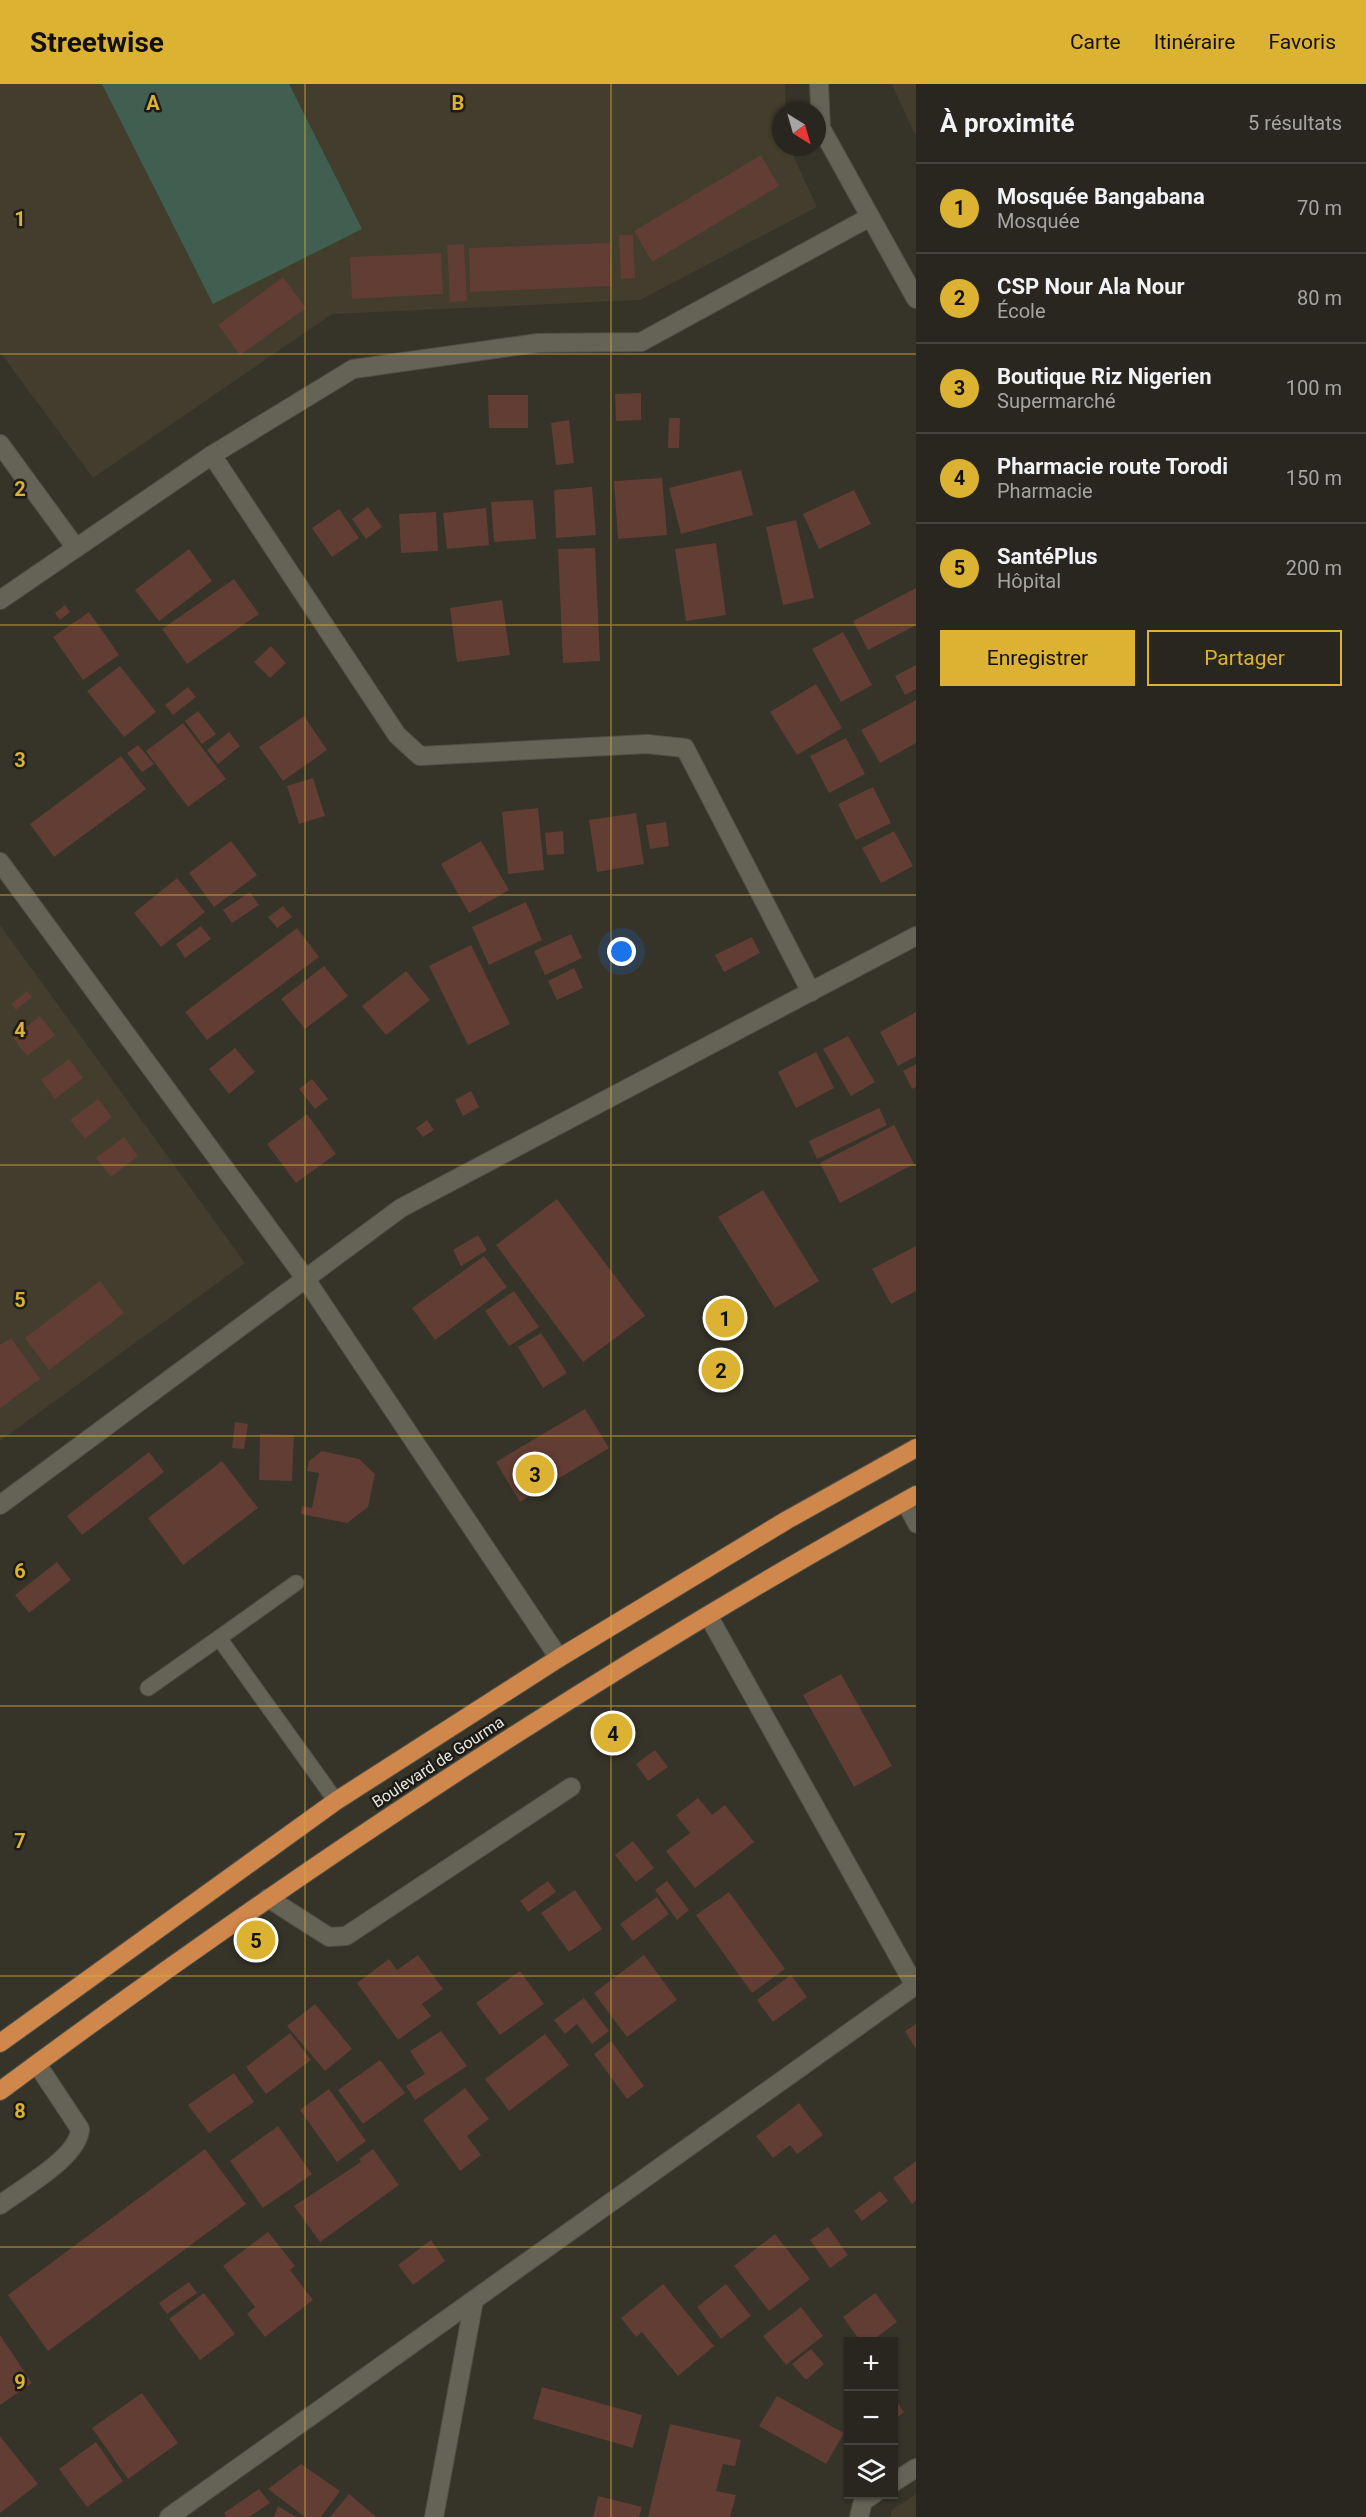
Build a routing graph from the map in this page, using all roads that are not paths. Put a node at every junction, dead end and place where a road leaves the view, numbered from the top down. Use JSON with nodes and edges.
{"nodes":[{"id":1,"x":819,"y":84,"type":"edge"},
{"id":2,"x":870,"y":217,"type":"junction"},
{"id":3,"x":916,"y":299,"type":"edge"},
{"id":4,"x":0,"y":444,"type":"edge"},
{"id":5,"x":212,"y":455,"type":"junction"},
{"id":6,"x":76,"y":548,"type":"junction"},
{"id":7,"x":0,"y":600,"type":"edge"},
{"id":8,"x":0,"y":862,"type":"edge"},
{"id":9,"x":916,"y":936,"type":"edge"},
{"id":10,"x":811,"y":992,"type":"junction"},
{"id":11,"x":305,"y":1278,"type":"junction"},
{"id":12,"x":916,"y":1449,"type":"edge"},
{"id":13,"x":910,"y":1498,"type":"edge"},
{"id":14,"x":0,"y":1505,"type":"edge"},
{"id":15,"x":916,"y":1525,"type":"edge"},
{"id":16,"x":296,"y":1583,"type":"dead end"},
{"id":17,"x":709,"y":1617,"type":"junction"},
{"id":18,"x":219,"y":1638,"type":"junction"},
{"id":19,"x":559,"y":1658,"type":"junction"},
{"id":20,"x":148,"y":1688,"type":"dead end"},
{"id":21,"x":571,"y":1787,"type":"dead end"},
{"id":22,"x":336,"y":1801,"type":"junction"},
{"id":23,"x":268,"y":1898,"type":"junction"},
{"id":24,"x":915,"y":1986,"type":"edge"},
{"id":25,"x":0,"y":2043,"type":"edge"},
{"id":26,"x":37,"y":2064,"type":"junction"},
{"id":27,"x":0,"y":2091,"type":"edge"},
{"id":28,"x":0,"y":2205,"type":"edge"},
{"id":29,"x":474,"y":2300,"type":"junction"},
{"id":30,"x":916,"y":2468,"type":"edge"},
{"id":31,"x":898,"y":2479,"type":"edge"},
{"id":32,"x":866,"y":2499,"type":"edge"},
{"id":33,"x":169,"y":2517,"type":"edge"},
{"id":34,"x":434,"y":2517,"type":"edge"},
{"id":35,"x":859,"y":2517,"type":"edge"}],
"edges":[{"from":1,"to":2,"type":"street"},
{"from":2,"to":3,"type":"street"},
{"from":2,"to":5,"type":"street"},
{"from":4,"to":6,"type":"street"},
{"from":5,"to":6,"type":"street"},
{"from":5,"to":10,"type":"street"},
{"from":6,"to":7,"type":"street"},
{"from":8,"to":11,"type":"street"},
{"from":9,"to":10,"type":"street"},
{"from":10,"to":11,"type":"street"},
{"from":11,"to":14,"type":"street"},
{"from":11,"to":19,"type":"street"},
{"from":12,"to":19,"type":"highway","name":"Boulevard de Gourma"},
{"from":13,"to":15,"type":"lane"},
{"from":13,"to":17,"type":"highway","name":"Boulevard de Gourma"},
{"from":16,"to":18,"type":"lane"},
{"from":17,"to":23,"type":"highway","name":"Boulevard de Gourma"},
{"from":17,"to":24,"type":"street"},
{"from":18,"to":20,"type":"lane"},
{"from":18,"to":22,"type":"lane"},
{"from":19,"to":22,"type":"highway","name":"Boulevard de Gourma"},
{"from":21,"to":23,"type":"street"},
{"from":22,"to":25,"type":"highway","name":"Boulevard de Gourma"},
{"from":23,"to":26,"type":"highway","name":"Boulevard de Gourma"},
{"from":24,"to":29,"type":"street"},
{"from":26,"to":27,"type":"highway","name":"Boulevard de Gourma"},
{"from":26,"to":28,"type":"street"},
{"from":29,"to":33,"type":"street"},
{"from":29,"to":34,"type":"street"},
{"from":30,"to":31,"type":"street"},
{"from":32,"to":35,"type":"street"}]}
